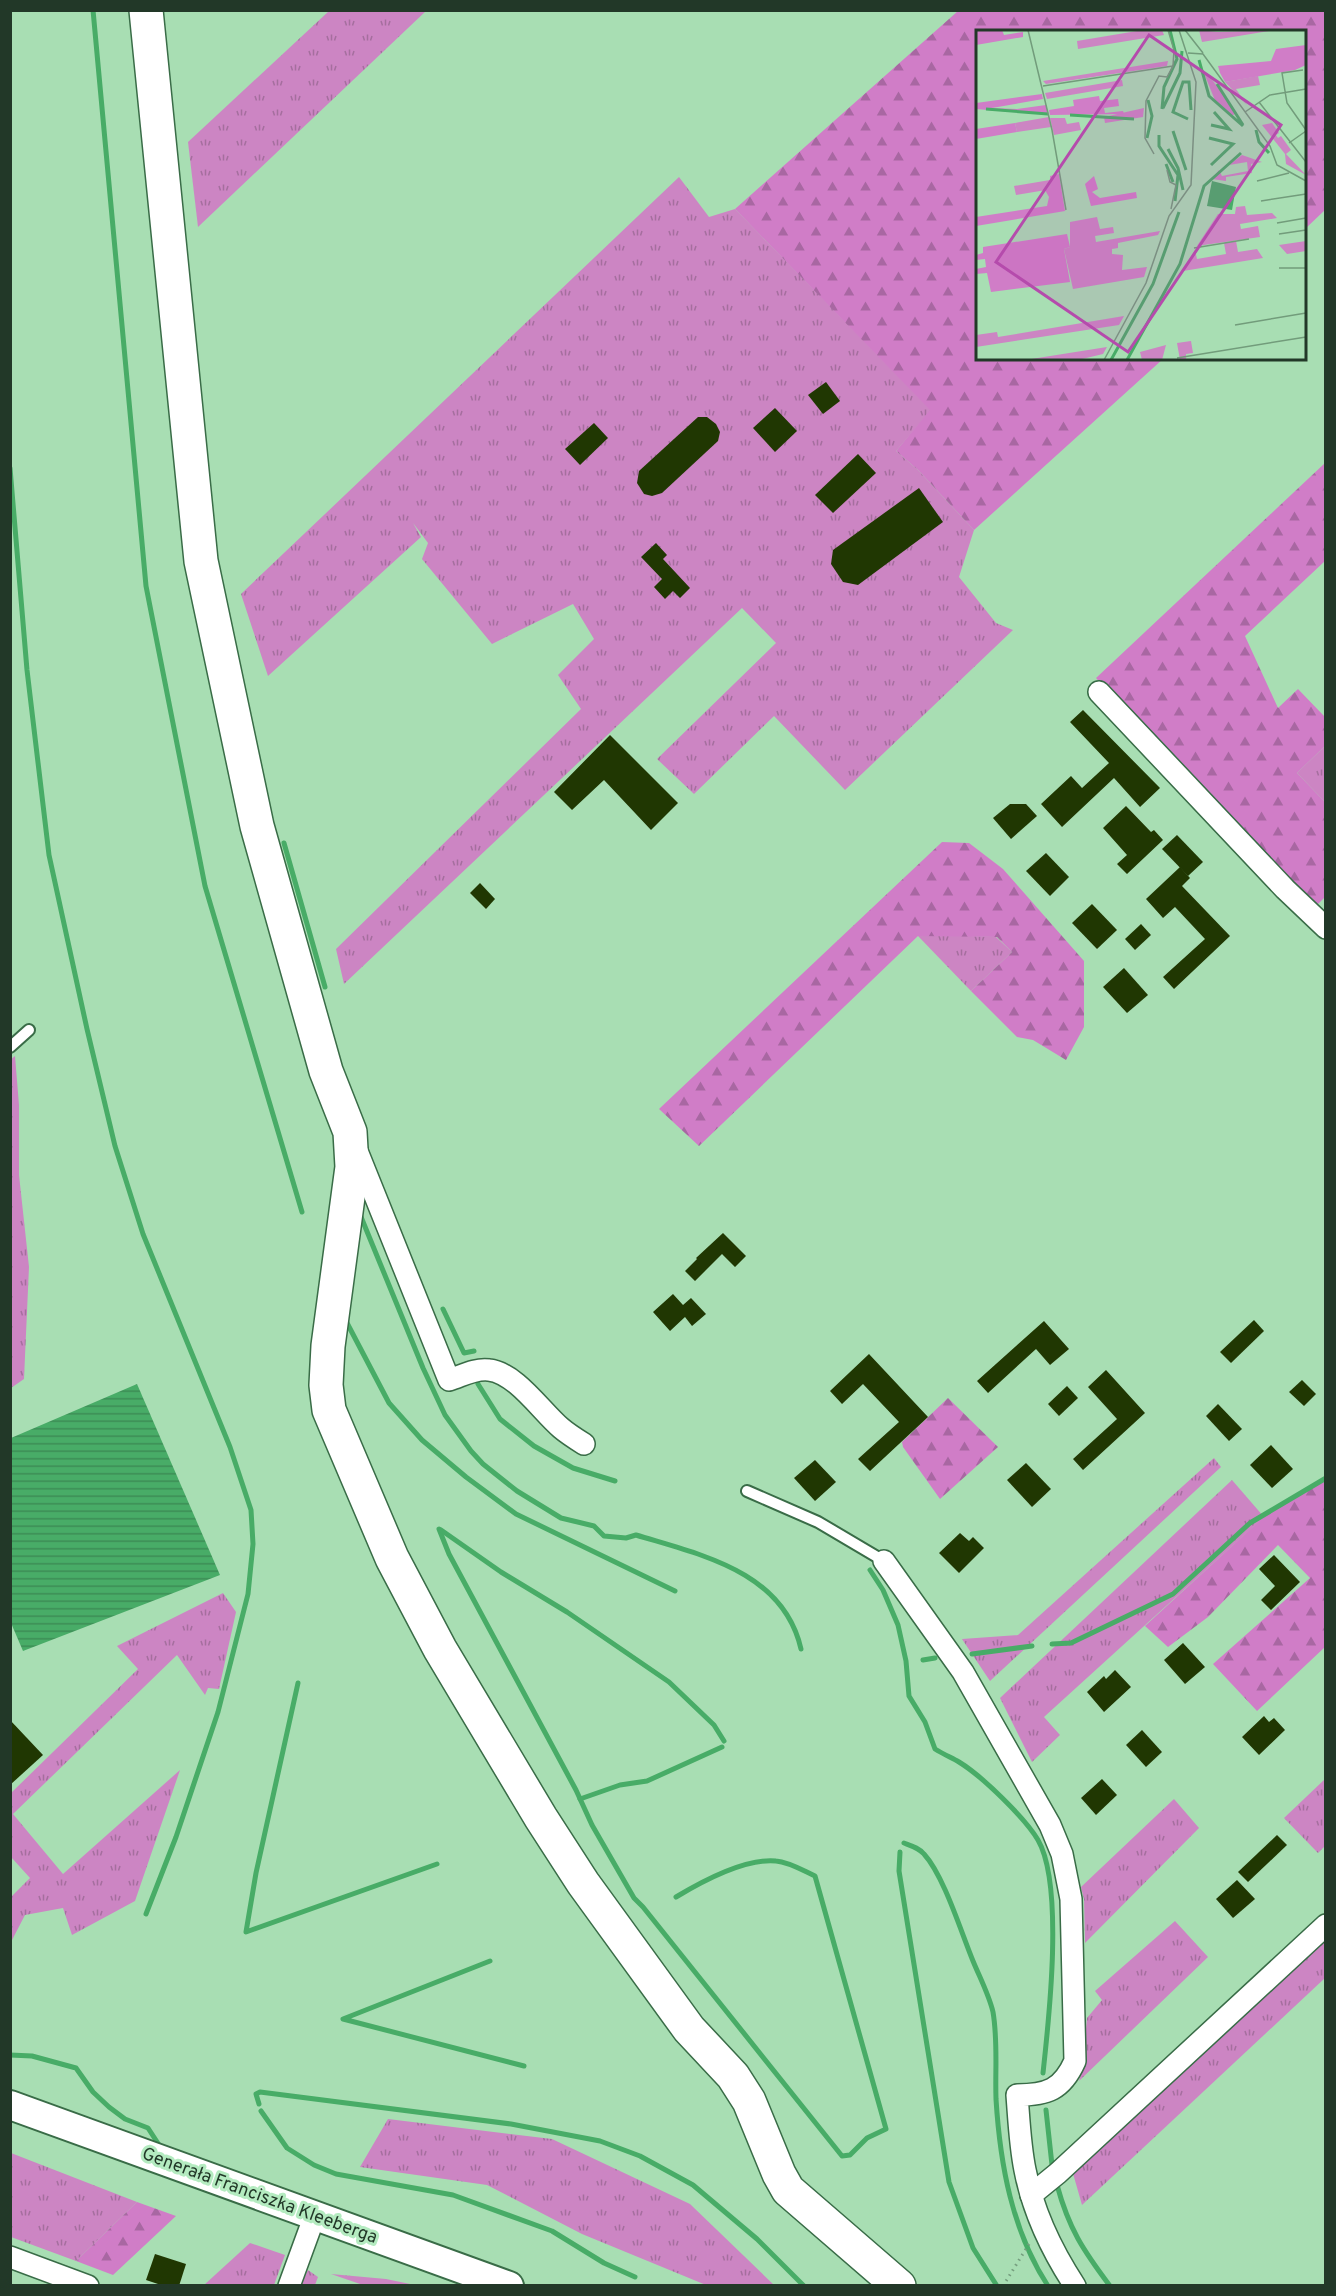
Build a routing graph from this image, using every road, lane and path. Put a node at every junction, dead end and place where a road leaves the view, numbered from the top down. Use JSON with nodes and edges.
{"nodes":[{"id":1,"x":146,"y":10,"type":"edge"},
{"id":2,"x":1099,"y":692,"type":"dead end"},
{"id":3,"x":1326,"y":928,"type":"edge"},
{"id":4,"x":29,"y":1030,"type":"dead end"},
{"id":5,"x":10,"y":1047,"type":"edge"},
{"id":6,"x":350,"y":1132,"type":"junction"},
{"id":7,"x":584,"y":1444,"type":"dead end"},
{"id":8,"x":747,"y":1491,"type":"dead end"},
{"id":9,"x":884,"y":1561,"type":"joint"},
{"id":10,"x":1326,"y":1925,"type":"edge"},
{"id":11,"x":10,"y":2105,"type":"edge"},
{"id":12,"x":1031,"y":2195,"type":"junction"},
{"id":13,"x":315,"y":2215,"type":"junction"},
{"id":14,"x":1042,"y":2223,"type":"junction"},
{"id":15,"x":10,"y":2258,"type":"edge"},
{"id":16,"x":88,"y":2286,"type":"edge"},
{"id":17,"x":289,"y":2286,"type":"edge"},
{"id":18,"x":509,"y":2286,"type":"edge"},
{"id":19,"x":899,"y":2286,"type":"edge"},
{"id":20,"x":1003,"y":2286,"type":"edge"},
{"id":21,"x":1076,"y":2286,"type":"edge"}],
"edges":[{"from":1,"to":6,"type":"highway"},
{"from":2,"to":3,"type":"street"},
{"from":4,"to":5,"type":"lane"},
{"from":6,"to":7,"type":"street"},
{"from":6,"to":19,"type":"highway"},
{"from":8,"to":9,"type":"lane"},
{"from":9,"to":12,"type":"street"},
{"from":10,"to":12,"type":"street"},
{"from":11,"to":13,"type":"main road","name":"Generała Franciszka Kleeberga"},
{"from":12,"to":14,"type":"street"},
{"from":13,"to":17,"type":"street"},
{"from":13,"to":18,"type":"main road","name":"Generała Franciszka Kleeberga"},
{"from":14,"to":20,"type":"path"},
{"from":14,"to":21,"type":"street"},
{"from":15,"to":16,"type":"street"}]}
